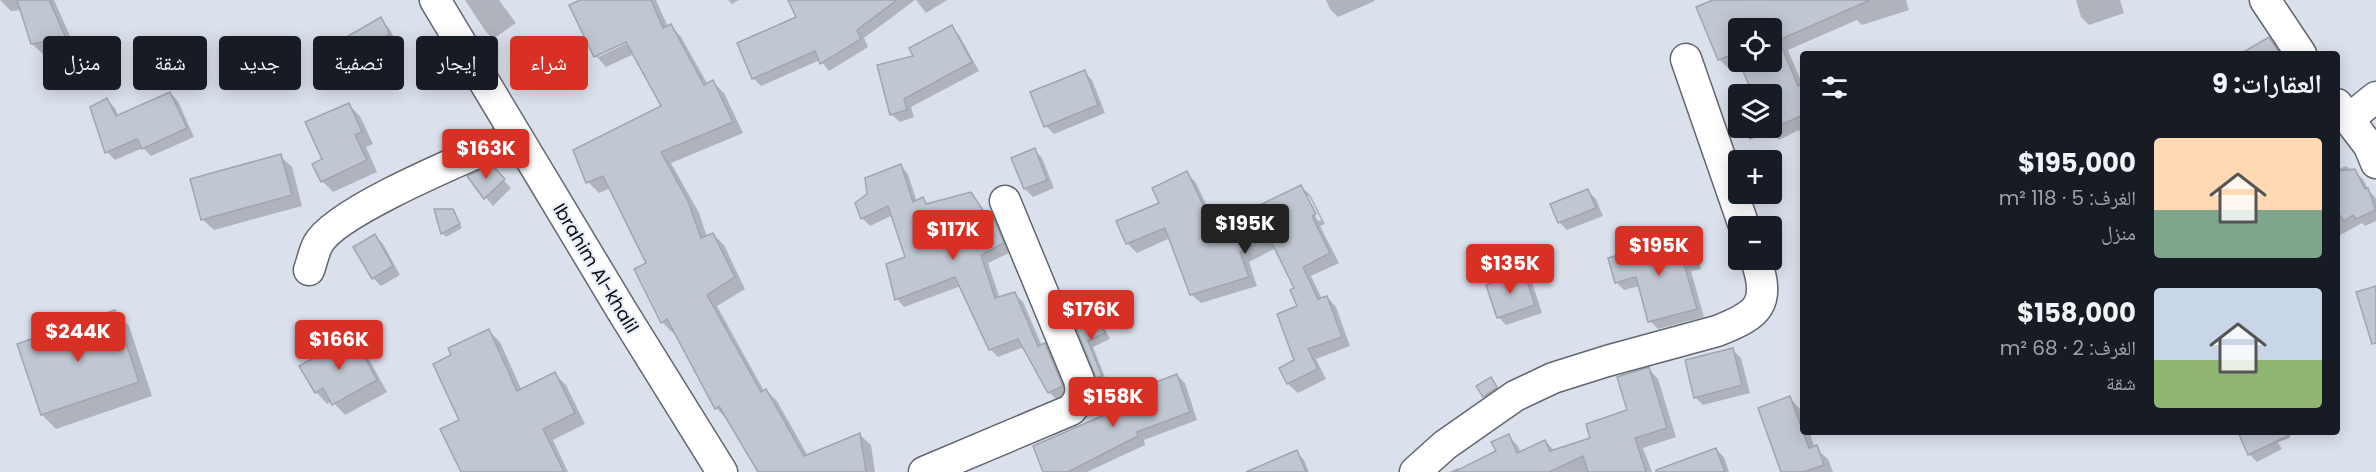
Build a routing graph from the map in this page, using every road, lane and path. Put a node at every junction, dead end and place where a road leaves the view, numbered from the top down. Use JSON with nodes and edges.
{"nodes":[{"id":1,"x":435,"y":0,"type":"edge"},
{"id":2,"x":2265,"y":0,"type":"edge"},
{"id":3,"x":2299,"y":51,"type":"edge"},
{"id":4,"x":1686,"y":59,"type":"dead end"},
{"id":5,"x":2376,"y":98,"type":"edge"},
{"id":6,"x":2343,"y":111,"type":"edge"},
{"id":7,"x":516,"y":136,"type":"junction"},
{"id":8,"x":2376,"y":163,"type":"edge"},
{"id":9,"x":1005,"y":201,"type":"dead end"},
{"id":10,"x":1741,"y":216,"type":"edge"},
{"id":11,"x":309,"y":270,"type":"dead end"},
{"id":12,"x":1760,"y":270,"type":"edge"},
{"id":13,"x":722,"y":472,"type":"edge"},
{"id":14,"x":924,"y":472,"type":"edge"},
{"id":15,"x":1415,"y":472,"type":"edge"}],
"edges":[{"from":1,"to":7,"type":"street","name":"Ibrahim Al-khalil"},
{"from":2,"to":3,"type":"street"},
{"from":4,"to":10,"type":"street"},
{"from":5,"to":6,"type":"street"},
{"from":6,"to":8,"type":"street"},
{"from":7,"to":11,"type":"street"},
{"from":7,"to":13,"type":"street","name":"Ibrahim Al-khalil"},
{"from":9,"to":14,"type":"street"},
{"from":12,"to":15,"type":"street"}]}
